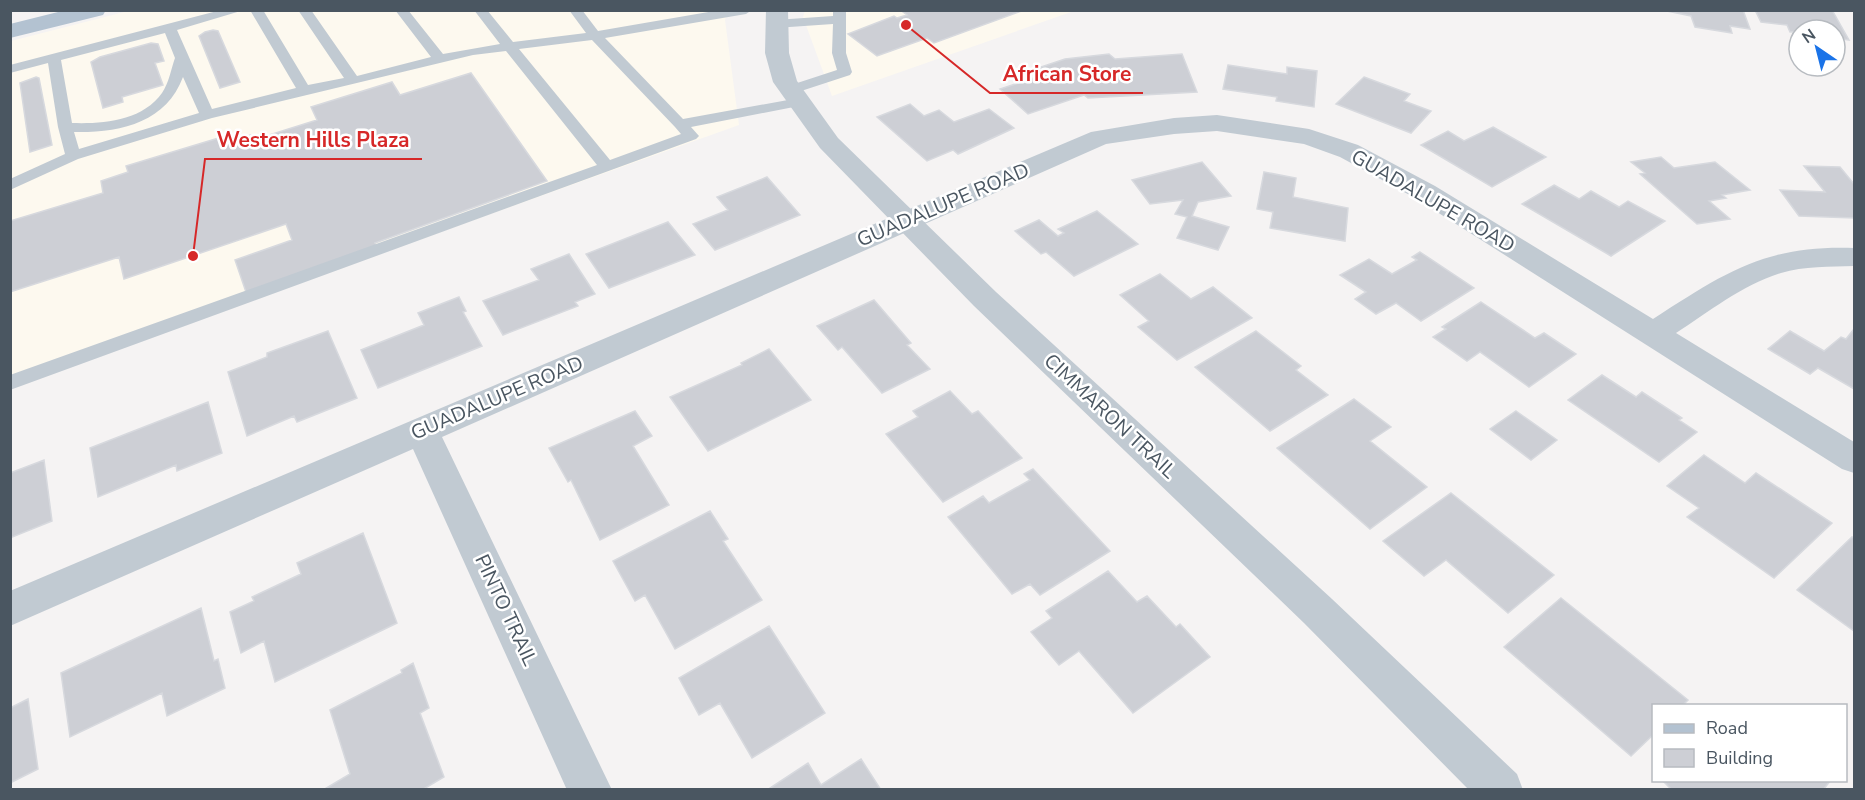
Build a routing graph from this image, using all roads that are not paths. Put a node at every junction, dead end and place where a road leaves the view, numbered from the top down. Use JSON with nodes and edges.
{"nodes":[{"id":1,"x":95,"y":10,"type":"edge"},
{"id":2,"x":238,"y":10,"type":"edge"},
{"id":3,"x":256,"y":10,"type":"edge"},
{"id":4,"x":304,"y":10,"type":"edge"},
{"id":5,"x":401,"y":10,"type":"edge"},
{"id":6,"x":480,"y":10,"type":"edge"},
{"id":7,"x":575,"y":10,"type":"edge"},
{"id":8,"x":746,"y":10,"type":"edge"},
{"id":9,"x":840,"y":15,"type":"edge"},
{"id":10,"x":776,"y":17,"type":"edge"},
{"id":11,"x":170,"y":28,"type":"junction"},
{"id":12,"x":10,"y":31,"type":"edge"},
{"id":13,"x":595,"y":36,"type":"junction"},
{"id":14,"x":511,"y":48,"type":"junction"},
{"id":15,"x":54,"y":58,"type":"junction"},
{"id":16,"x":182,"y":58,"type":"junction"},
{"id":17,"x":440,"y":60,"type":"junction"},
{"id":18,"x":10,"y":69,"type":"edge"},
{"id":19,"x":353,"y":81,"type":"junction"},
{"id":20,"x":304,"y":90,"type":"junction"},
{"id":21,"x":795,"y":96,"type":"junction"},
{"id":22,"x":207,"y":115,"type":"junction"},
{"id":23,"x":680,"y":124,"type":"junction"},
{"id":24,"x":65,"y":127,"type":"junction"},
{"id":25,"x":73,"y":156,"type":"junction"},
{"id":26,"x":607,"y":167,"type":"junction"},
{"id":27,"x":10,"y":184,"type":"edge"},
{"id":28,"x":907,"y":221,"type":"junction"},
{"id":29,"x":1854,"y":257,"type":"edge"},
{"id":30,"x":1654,"y":333,"type":"junction"},
{"id":31,"x":10,"y":383,"type":"edge"},
{"id":32,"x":422,"y":431,"type":"junction"},
{"id":33,"x":1854,"y":459,"type":"edge"},
{"id":34,"x":10,"y":609,"type":"edge"},
{"id":35,"x":590,"y":789,"type":"edge"},
{"id":36,"x":1501,"y":789,"type":"edge"}],
"edges":[{"from":1,"to":12,"type":"main road"},
{"from":2,"to":11,"type":"lane"},
{"from":3,"to":20,"type":"lane"},
{"from":4,"to":19,"type":"lane"},
{"from":5,"to":17,"type":"lane"},
{"from":6,"to":14,"type":"lane"},
{"from":7,"to":13,"type":"lane"},
{"from":8,"to":13,"type":"lane"},
{"from":9,"to":10,"type":"lane"},
{"from":9,"to":21,"type":"lane"},
{"from":10,"to":21,"type":"street","name":"CIMMARON TRAIL"},
{"from":11,"to":15,"type":"lane"},
{"from":11,"to":16,"type":"lane"},
{"from":13,"to":14,"type":"lane"},
{"from":13,"to":23,"type":"lane"},
{"from":14,"to":17,"type":"lane"},
{"from":14,"to":26,"type":"lane"},
{"from":15,"to":18,"type":"lane"},
{"from":15,"to":24,"type":"lane"},
{"from":16,"to":22,"type":"lane"},
{"from":16,"to":24,"type":"lane"},
{"from":17,"to":19,"type":"lane"},
{"from":19,"to":20,"type":"lane"},
{"from":20,"to":22,"type":"lane"},
{"from":21,"to":23,"type":"lane"},
{"from":21,"to":28,"type":"street","name":"CIMMARON TRAIL"},
{"from":22,"to":25,"type":"lane"},
{"from":23,"to":26,"type":"lane"},
{"from":24,"to":25,"type":"lane"},
{"from":25,"to":27,"type":"lane"},
{"from":26,"to":31,"type":"lane"},
{"from":28,"to":30,"type":"street","name":"GUADALUPE ROAD"},
{"from":28,"to":32,"type":"street","name":"GUADALUPE ROAD"},
{"from":28,"to":36,"type":"street","name":"CIMMARON TRAIL"},
{"from":29,"to":30,"type":"street"},
{"from":30,"to":33,"type":"street","name":"GUADALUPE ROAD"},
{"from":32,"to":34,"type":"street","name":"GUADALUPE ROAD"},
{"from":32,"to":35,"type":"street","name":"PINTO TRAIL"}]}
